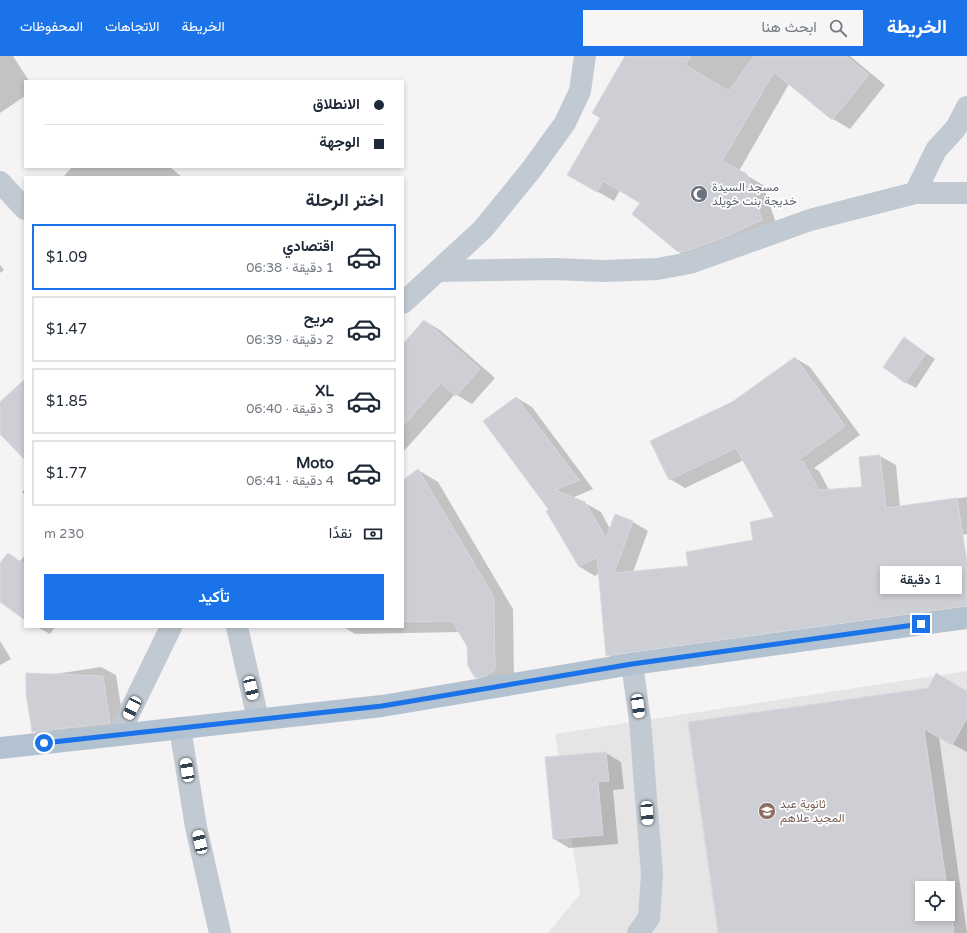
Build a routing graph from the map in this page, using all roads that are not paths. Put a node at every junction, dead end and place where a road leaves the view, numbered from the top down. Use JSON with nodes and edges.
{"nodes":[{"id":1,"x":585,"y":56,"type":"edge"},
{"id":2,"x":967,"y":107,"type":"edge"},
{"id":3,"x":0,"y":182,"type":"edge"},
{"id":4,"x":915,"y":193,"type":"junction"},
{"id":5,"x":967,"y":194,"type":"edge"},
{"id":6,"x":24,"y":208,"type":"edge"},
{"id":7,"x":438,"y":271,"type":"junction"},
{"id":8,"x":404,"y":301,"type":"edge"},
{"id":9,"x":967,"y":618,"type":"edge"},
{"id":10,"x":171,"y":628,"type":"edge"},
{"id":11,"x":237,"y":628,"type":"edge"},
{"id":12,"x":632,"y":664,"type":"junction"},
{"id":13,"x":258,"y":719,"type":"junction"},
{"id":14,"x":180,"y":728,"type":"junction"},
{"id":15,"x":119,"y":734,"type":"junction"},
{"id":16,"x":0,"y":748,"type":"edge"},
{"id":17,"x":220,"y":933,"type":"edge"},
{"id":18,"x":638,"y":933,"type":"edge"}],
"edges":[{"from":1,"to":7,"type":"street"},
{"from":2,"to":4,"type":"street"},
{"from":3,"to":6,"type":"street"},
{"from":4,"to":5,"type":"street"},
{"from":4,"to":7,"type":"street"},
{"from":7,"to":8,"type":"street"},
{"from":9,"to":12,"type":"main road"},
{"from":10,"to":15,"type":"street"},
{"from":11,"to":13,"type":"street"},
{"from":12,"to":13,"type":"main road"},
{"from":12,"to":18,"type":"street"},
{"from":13,"to":14,"type":"main road"},
{"from":14,"to":15,"type":"main road"},
{"from":14,"to":17,"type":"street"},
{"from":15,"to":16,"type":"main road"}]}
